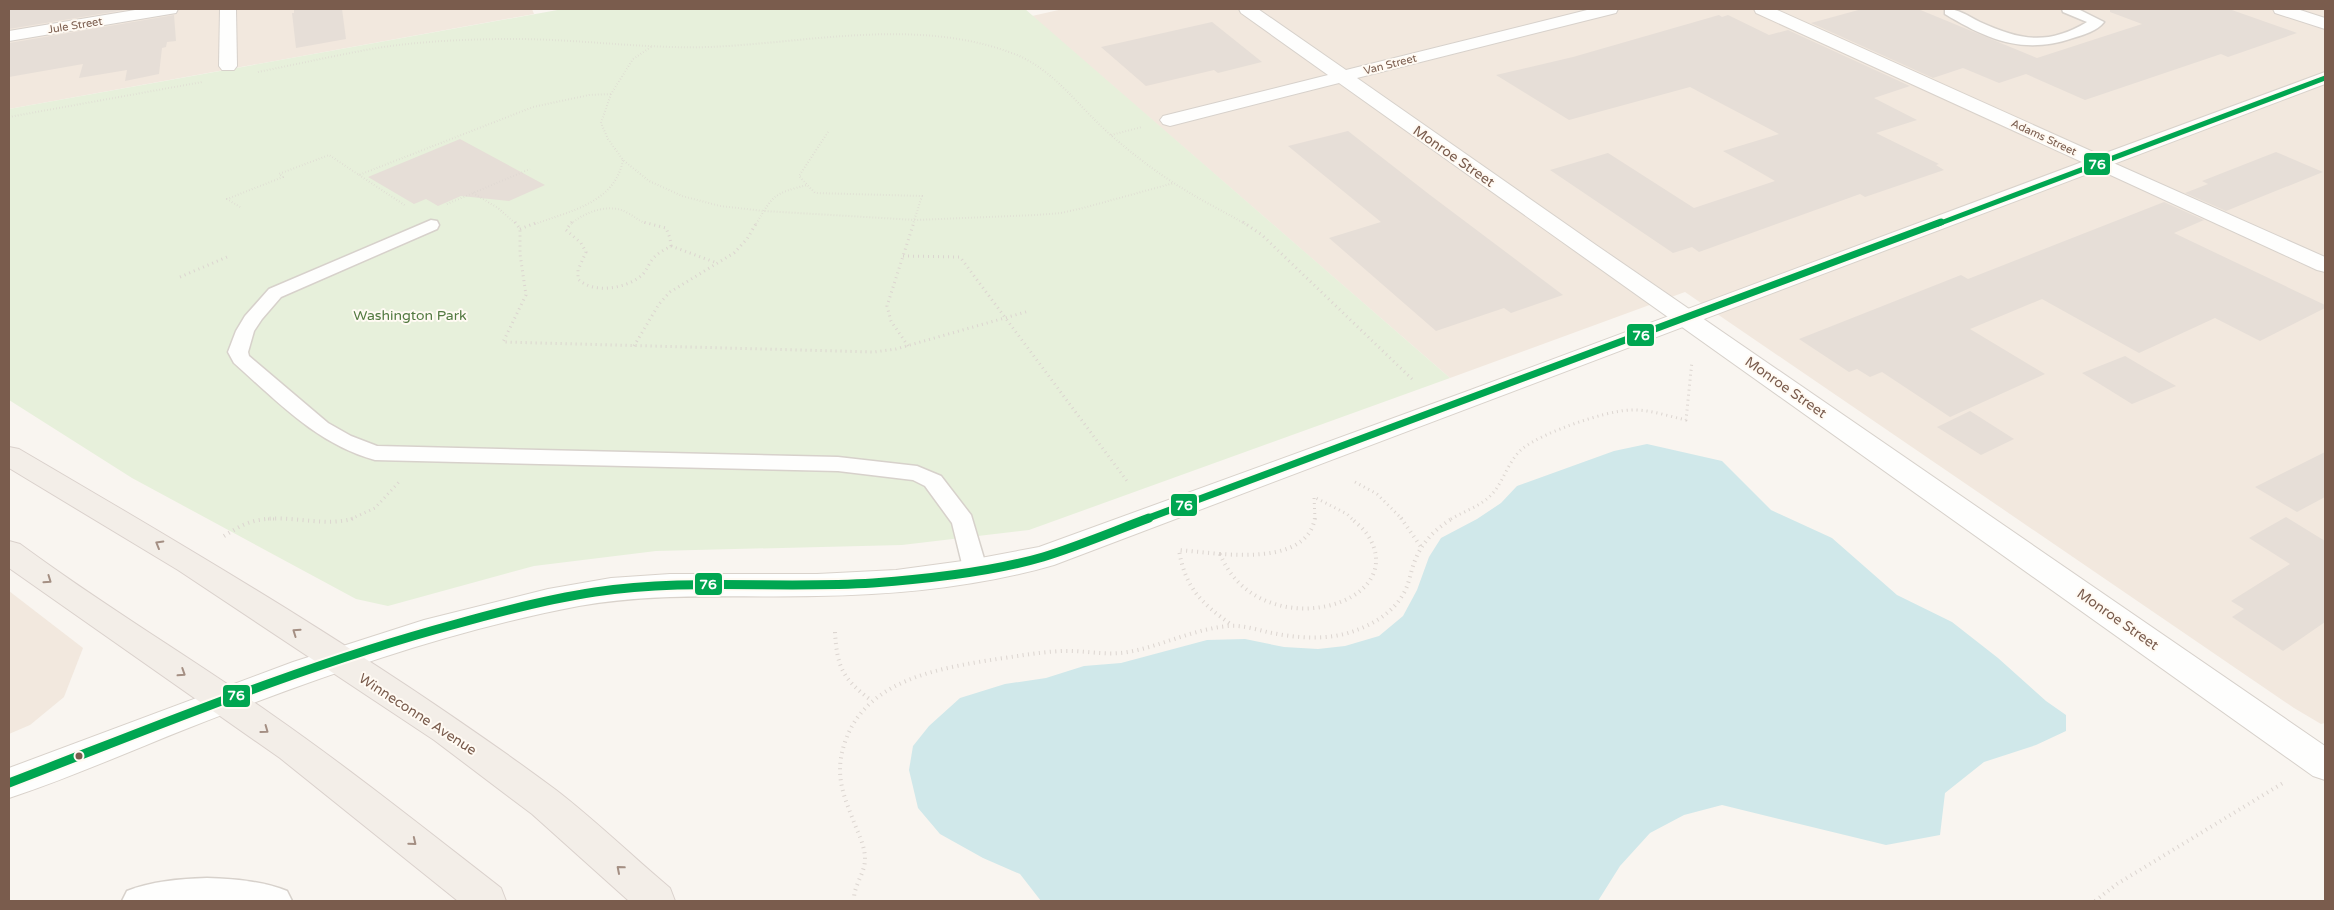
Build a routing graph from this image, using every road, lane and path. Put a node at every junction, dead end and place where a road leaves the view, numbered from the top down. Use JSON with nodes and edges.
{"nodes":[{"id":1,"x":170,"y":9,"type":"edge"},
{"id":2,"x":228,"y":9,"type":"edge"},
{"id":3,"x":1247,"y":9,"type":"edge"},
{"id":4,"x":1610,"y":9,"type":"edge"},
{"id":5,"x":1762,"y":9,"type":"edge"},
{"id":6,"x":1951,"y":9,"type":"edge"},
{"id":7,"x":2068,"y":9,"type":"edge"},
{"id":8,"x":2281,"y":9,"type":"edge"},
{"id":9,"x":2325,"y":24,"type":"edge"},
{"id":10,"x":9,"y":36,"type":"edge"},
{"id":11,"x":651,"y":47,"type":"junction"},
{"id":12,"x":228,"y":66,"type":"dead end"},
{"id":13,"x":250,"y":73,"type":"dead end"},
{"id":14,"x":1342,"y":76,"type":"junction"},
{"id":15,"x":2325,"y":78,"type":"edge"},
{"id":16,"x":202,"y":82,"type":"dead end"},
{"id":17,"x":611,"y":94,"type":"junction"},
{"id":18,"x":9,"y":117,"type":"edge"},
{"id":19,"x":1170,"y":120,"type":"dead end"},
{"id":20,"x":1145,"y":126,"type":"dead end"},
{"id":21,"x":828,"y":132,"type":"dead end"},
{"id":22,"x":1111,"y":135,"type":"junction"},
{"id":23,"x":623,"y":160,"type":"junction"},
{"id":24,"x":2100,"y":163,"type":"junction"},
{"id":25,"x":530,"y":169,"type":"dead end"},
{"id":26,"x":359,"y":175,"type":"junction"},
{"id":27,"x":1174,"y":183,"type":"junction"},
{"id":28,"x":807,"y":185,"type":"junction"},
{"id":29,"x":473,"y":193,"type":"junction"},
{"id":30,"x":447,"y":204,"type":"dead end"},
{"id":31,"x":240,"y":207,"type":"dead end"},
{"id":32,"x":577,"y":207,"type":"junction"},
{"id":33,"x":413,"y":211,"type":"dead end"},
{"id":34,"x":764,"y":211,"type":"junction"},
{"id":35,"x":587,"y":213,"type":"junction"},
{"id":36,"x":916,"y":220,"type":"junction"},
{"id":37,"x":431,"y":225,"type":"dead end"},
{"id":38,"x":520,"y":229,"type":"junction"},
{"id":39,"x":671,"y":246,"type":"junction"},
{"id":40,"x":903,"y":256,"type":"junction"},
{"id":41,"x":227,"y":257,"type":"dead end"},
{"id":42,"x":718,"y":264,"type":"junction"},
{"id":43,"x":2325,"y":265,"type":"edge"},
{"id":44,"x":180,"y":277,"type":"dead end"},
{"id":45,"x":1029,"y":311,"type":"dead end"},
{"id":46,"x":1685,"y":317,"type":"junction"},
{"id":47,"x":1006,"y":318,"type":"junction"},
{"id":48,"x":634,"y":346,"type":"junction"},
{"id":49,"x":908,"y":346,"type":"junction"},
{"id":50,"x":1693,"y":353,"type":"dead end"},
{"id":51,"x":1412,"y":378,"type":"dead end"},
{"id":52,"x":420,"y":454,"type":"junction"},
{"id":53,"x":9,"y":456,"type":"edge"},
{"id":54,"x":1127,"y":481,"type":"dead end"},
{"id":55,"x":1355,"y":482,"type":"dead end"},
{"id":56,"x":224,"y":536,"type":"dead end"},
{"id":57,"x":1421,"y":547,"type":"junction"},
{"id":58,"x":9,"y":552,"type":"edge"},
{"id":59,"x":1220,"y":553,"type":"junction"},
{"id":60,"x":976,"y":572,"type":"junction"},
{"id":61,"x":1232,"y":625,"type":"junction"},
{"id":62,"x":835,"y":632,"type":"dead end"},
{"id":63,"x":336,"y":660,"type":"junction"},
{"id":64,"x":226,"y":701,"type":"junction"},
{"id":65,"x":872,"y":702,"type":"junction"},
{"id":66,"x":2325,"y":765,"type":"edge"},
{"id":67,"x":2288,"y":780,"type":"dead end"},
{"id":68,"x":9,"y":783,"type":"edge"},
{"id":69,"x":137,"y":901,"type":"edge"},
{"id":70,"x":277,"y":901,"type":"edge"},
{"id":71,"x":487,"y":901,"type":"edge"},
{"id":72,"x":656,"y":901,"type":"edge"},
{"id":73,"x":854,"y":901,"type":"edge"},
{"id":74,"x":2094,"y":901,"type":"edge"}],
"edges":[{"from":1,"to":10,"type":"street","name":"Jule Street"},
{"from":2,"to":12,"type":"street"},
{"from":3,"to":14,"type":"street","name":"Monroe Street"},
{"from":4,"to":14,"type":"street","name":"Van Street"},
{"from":5,"to":24,"type":"street","name":"Adams Street"},
{"from":6,"to":7,"type":"lane"},
{"from":8,"to":9,"type":"street"},
{"from":11,"to":13,"type":"path"},
{"from":11,"to":17,"type":"path"},
{"from":11,"to":22,"type":"path"},
{"from":14,"to":19,"type":"street","name":"Van Street"},
{"from":14,"to":46,"type":"street","name":"Monroe Street"},
{"from":15,"to":24,"type":"street"},
{"from":16,"to":18,"type":"path"},
{"from":17,"to":23,"type":"path"},
{"from":17,"to":26,"type":"path"},
{"from":20,"to":22,"type":"path"},
{"from":21,"to":28,"type":"path"},
{"from":22,"to":27,"type":"path"},
{"from":23,"to":32,"type":"path"},
{"from":23,"to":34,"type":"path"},
{"from":24,"to":43,"type":"street","name":"Adams Street"},
{"from":24,"to":46,"type":"street"},
{"from":25,"to":29,"type":"path"},
{"from":26,"to":31,"type":"path"},
{"from":26,"to":33,"type":"path"},
{"from":27,"to":36,"type":"path"},
{"from":27,"to":51,"type":"path"},
{"from":28,"to":34,"type":"path"},
{"from":28,"to":36,"type":"path"},
{"from":29,"to":30,"type":"path"},
{"from":29,"to":38,"type":"path"},
{"from":32,"to":35,"type":"path"},
{"from":32,"to":38,"type":"path"},
{"from":34,"to":36,"type":"path"},
{"from":34,"to":42,"type":"path"},
{"from":35,"to":39,"type":"path"},
{"from":35,"to":39,"type":"path"},
{"from":36,"to":40,"type":"path"},
{"from":37,"to":52,"type":"lane"},
{"from":38,"to":48,"type":"path"},
{"from":39,"to":42,"type":"path"},
{"from":40,"to":47,"type":"path"},
{"from":40,"to":49,"type":"path"},
{"from":41,"to":44,"type":"path"},
{"from":42,"to":48,"type":"path"},
{"from":45,"to":47,"type":"path"},
{"from":46,"to":60,"type":"street"},
{"from":46,"to":66,"type":"street","name":"Monroe Street"},
{"from":47,"to":49,"type":"path"},
{"from":47,"to":54,"type":"path"},
{"from":48,"to":49,"type":"path"},
{"from":50,"to":57,"type":"path"},
{"from":52,"to":56,"type":"path"},
{"from":52,"to":60,"type":"lane"},
{"from":63,"to":53,"type":"main road","name":"Winneconne Avenue","one_way":true},
{"from":55,"to":57,"type":"path"},
{"from":57,"to":61,"type":"path"},
{"from":58,"to":64,"type":"main road","one_way":true},
{"from":59,"to":59,"type":"path"},
{"from":59,"to":61,"type":"path"},
{"from":60,"to":63,"type":"street"},
{"from":61,"to":65,"type":"path"},
{"from":62,"to":65,"type":"path"},
{"from":63,"to":64,"type":"street"},
{"from":72,"to":63,"type":"main road","name":"Winneconne Avenue","one_way":true},
{"from":64,"to":68,"type":"street"},
{"from":64,"to":71,"type":"main road","one_way":true},
{"from":65,"to":73,"type":"path"},
{"from":67,"to":74,"type":"path"},
{"from":69,"to":70,"type":"lane"}]}
